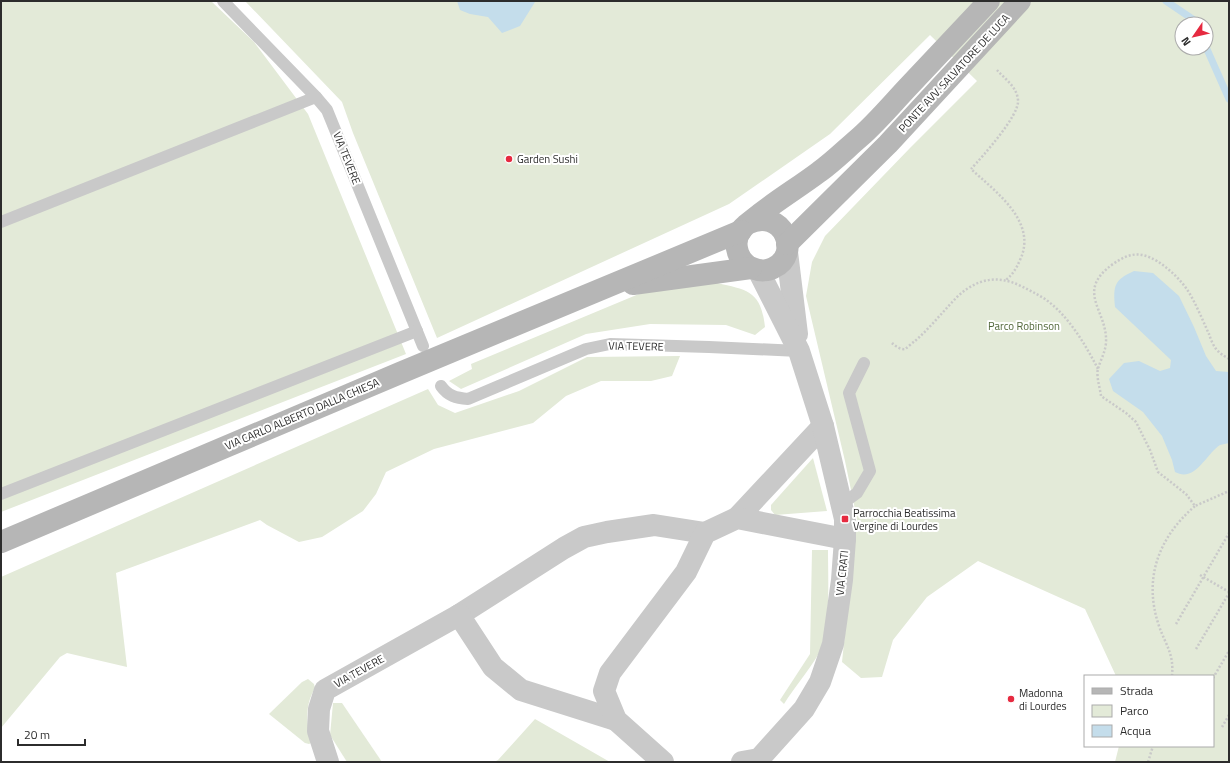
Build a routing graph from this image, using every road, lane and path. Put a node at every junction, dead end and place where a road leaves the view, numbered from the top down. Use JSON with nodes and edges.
{"nodes":[{"id":1,"x":223,"y":1,"type":"edge"},
{"id":2,"x":988,"y":1,"type":"edge"},
{"id":3,"x":1020,"y":1,"type":"edge"},
{"id":4,"x":997,"y":70,"type":"dead end"},
{"id":5,"x":316,"y":97,"type":"junction"},
{"id":6,"x":1,"y":222,"type":"edge"},
{"id":7,"x":744,"y":227,"type":"junction"},
{"id":8,"x":787,"y":248,"type":"junction"},
{"id":9,"x":754,"y":269,"type":"junction"},
{"id":10,"x":1006,"y":280,"type":"junction"},
{"id":11,"x":604,"y":288,"type":"junction"},
{"id":12,"x":417,"y":331,"type":"junction"},
{"id":13,"x":892,"y":343,"type":"dead end"},
{"id":14,"x":423,"y":346,"type":"dead end"},
{"id":15,"x":799,"y":352,"type":"junction"},
{"id":16,"x":1229,"y":359,"type":"edge"},
{"id":17,"x":864,"y":363,"type":"dead end"},
{"id":18,"x":1098,"y":369,"type":"junction"},
{"id":19,"x":441,"y":386,"type":"dead end"},
{"id":20,"x":822,"y":426,"type":"junction"},
{"id":21,"x":1229,"y":491,"type":"edge"},
{"id":22,"x":1,"y":494,"type":"edge"},
{"id":23,"x":842,"y":504,"type":"junction"},
{"id":24,"x":1195,"y":506,"type":"junction"},
{"id":25,"x":737,"y":518,"type":"junction"},
{"id":26,"x":705,"y":533,"type":"junction"},
{"id":27,"x":1229,"y":533,"type":"edge"},
{"id":28,"x":845,"y":539,"type":"junction"},
{"id":29,"x":1,"y":542,"type":"edge"},
{"id":30,"x":1200,"y":575,"type":"dead end"},
{"id":31,"x":1204,"y":577,"type":"junction"},
{"id":32,"x":1229,"y":593,"type":"edge"},
{"id":33,"x":459,"y":615,"type":"junction"},
{"id":34,"x":1176,"y":624,"type":"dead end"},
{"id":35,"x":1196,"y":648,"type":"dead end"},
{"id":36,"x":1229,"y":651,"type":"edge"},
{"id":37,"x":1172,"y":675,"type":"edge"},
{"id":38,"x":1214,"y":676,"type":"edge"},
{"id":39,"x":1229,"y":715,"type":"edge"},
{"id":40,"x":616,"y":720,"type":"junction"},
{"id":41,"x":1222,"y":727,"type":"dead end"},
{"id":42,"x":1153,"y":747,"type":"edge"},
{"id":43,"x":754,"y":761,"type":"edge"},
{"id":44,"x":328,"y":762,"type":"edge"},
{"id":45,"x":663,"y":762,"type":"edge"},
{"id":46,"x":1148,"y":762,"type":"edge"}],
"edges":[{"from":1,"to":5,"type":"lane","name":"VIA TEVERE"},
{"from":2,"to":7,"type":"street"},
{"from":3,"to":8,"type":"street","name":"PONTE AVV. SALVATORE DE LUCA"},
{"from":4,"to":10,"type":"path"},
{"from":5,"to":6,"type":"lane"},
{"from":5,"to":12,"type":"lane","name":"VIA TEVERE"},
{"from":7,"to":8,"type":"street"},
{"from":7,"to":9,"type":"street"},
{"from":7,"to":11,"type":"street","name":"VIA CARLO ALBERTO DALLA CHIESA"},
{"from":8,"to":9,"type":"street"},
{"from":8,"to":15,"type":"street","name":"VIA CRATI"},
{"from":9,"to":11,"type":"street","name":"VIA CARLO ALBERTO DALLA CHIESA"},
{"from":9,"to":15,"type":"street","name":"VIA CRATI"},
{"from":10,"to":13,"type":"path"},
{"from":10,"to":18,"type":"path"},
{"from":11,"to":29,"type":"street","name":"VIA CARLO ALBERTO DALLA CHIESA"},
{"from":12,"to":14,"type":"lane","name":"VIA TEVERE"},
{"from":12,"to":22,"type":"lane"},
{"from":15,"to":19,"type":"lane","name":"VIA TEVERE"},
{"from":15,"to":20,"type":"street","name":"VIA CRATI"},
{"from":16,"to":18,"type":"path"},
{"from":17,"to":23,"type":"lane"},
{"from":18,"to":24,"type":"path"},
{"from":20,"to":23,"type":"street","name":"VIA CRATI"},
{"from":20,"to":25,"type":"street"},
{"from":21,"to":24,"type":"path"},
{"from":23,"to":28,"type":"street","name":"VIA CRATI"},
{"from":24,"to":37,"type":"path"},
{"from":25,"to":26,"type":"street"},
{"from":25,"to":28,"type":"street"},
{"from":26,"to":33,"type":"street","name":"VIA TEVERE"},
{"from":26,"to":40,"type":"street"},
{"from":27,"to":31,"type":"path"},
{"from":28,"to":43,"type":"street","name":"VIA CRATI"},
{"from":30,"to":31,"type":"path"},
{"from":31,"to":32,"type":"path"},
{"from":31,"to":34,"type":"path"},
{"from":32,"to":35,"type":"path"},
{"from":33,"to":40,"type":"street"},
{"from":33,"to":44,"type":"street","name":"VIA TEVERE"},
{"from":36,"to":38,"type":"path"},
{"from":39,"to":41,"type":"path"},
{"from":40,"to":45,"type":"street"},
{"from":42,"to":46,"type":"path"}]}
